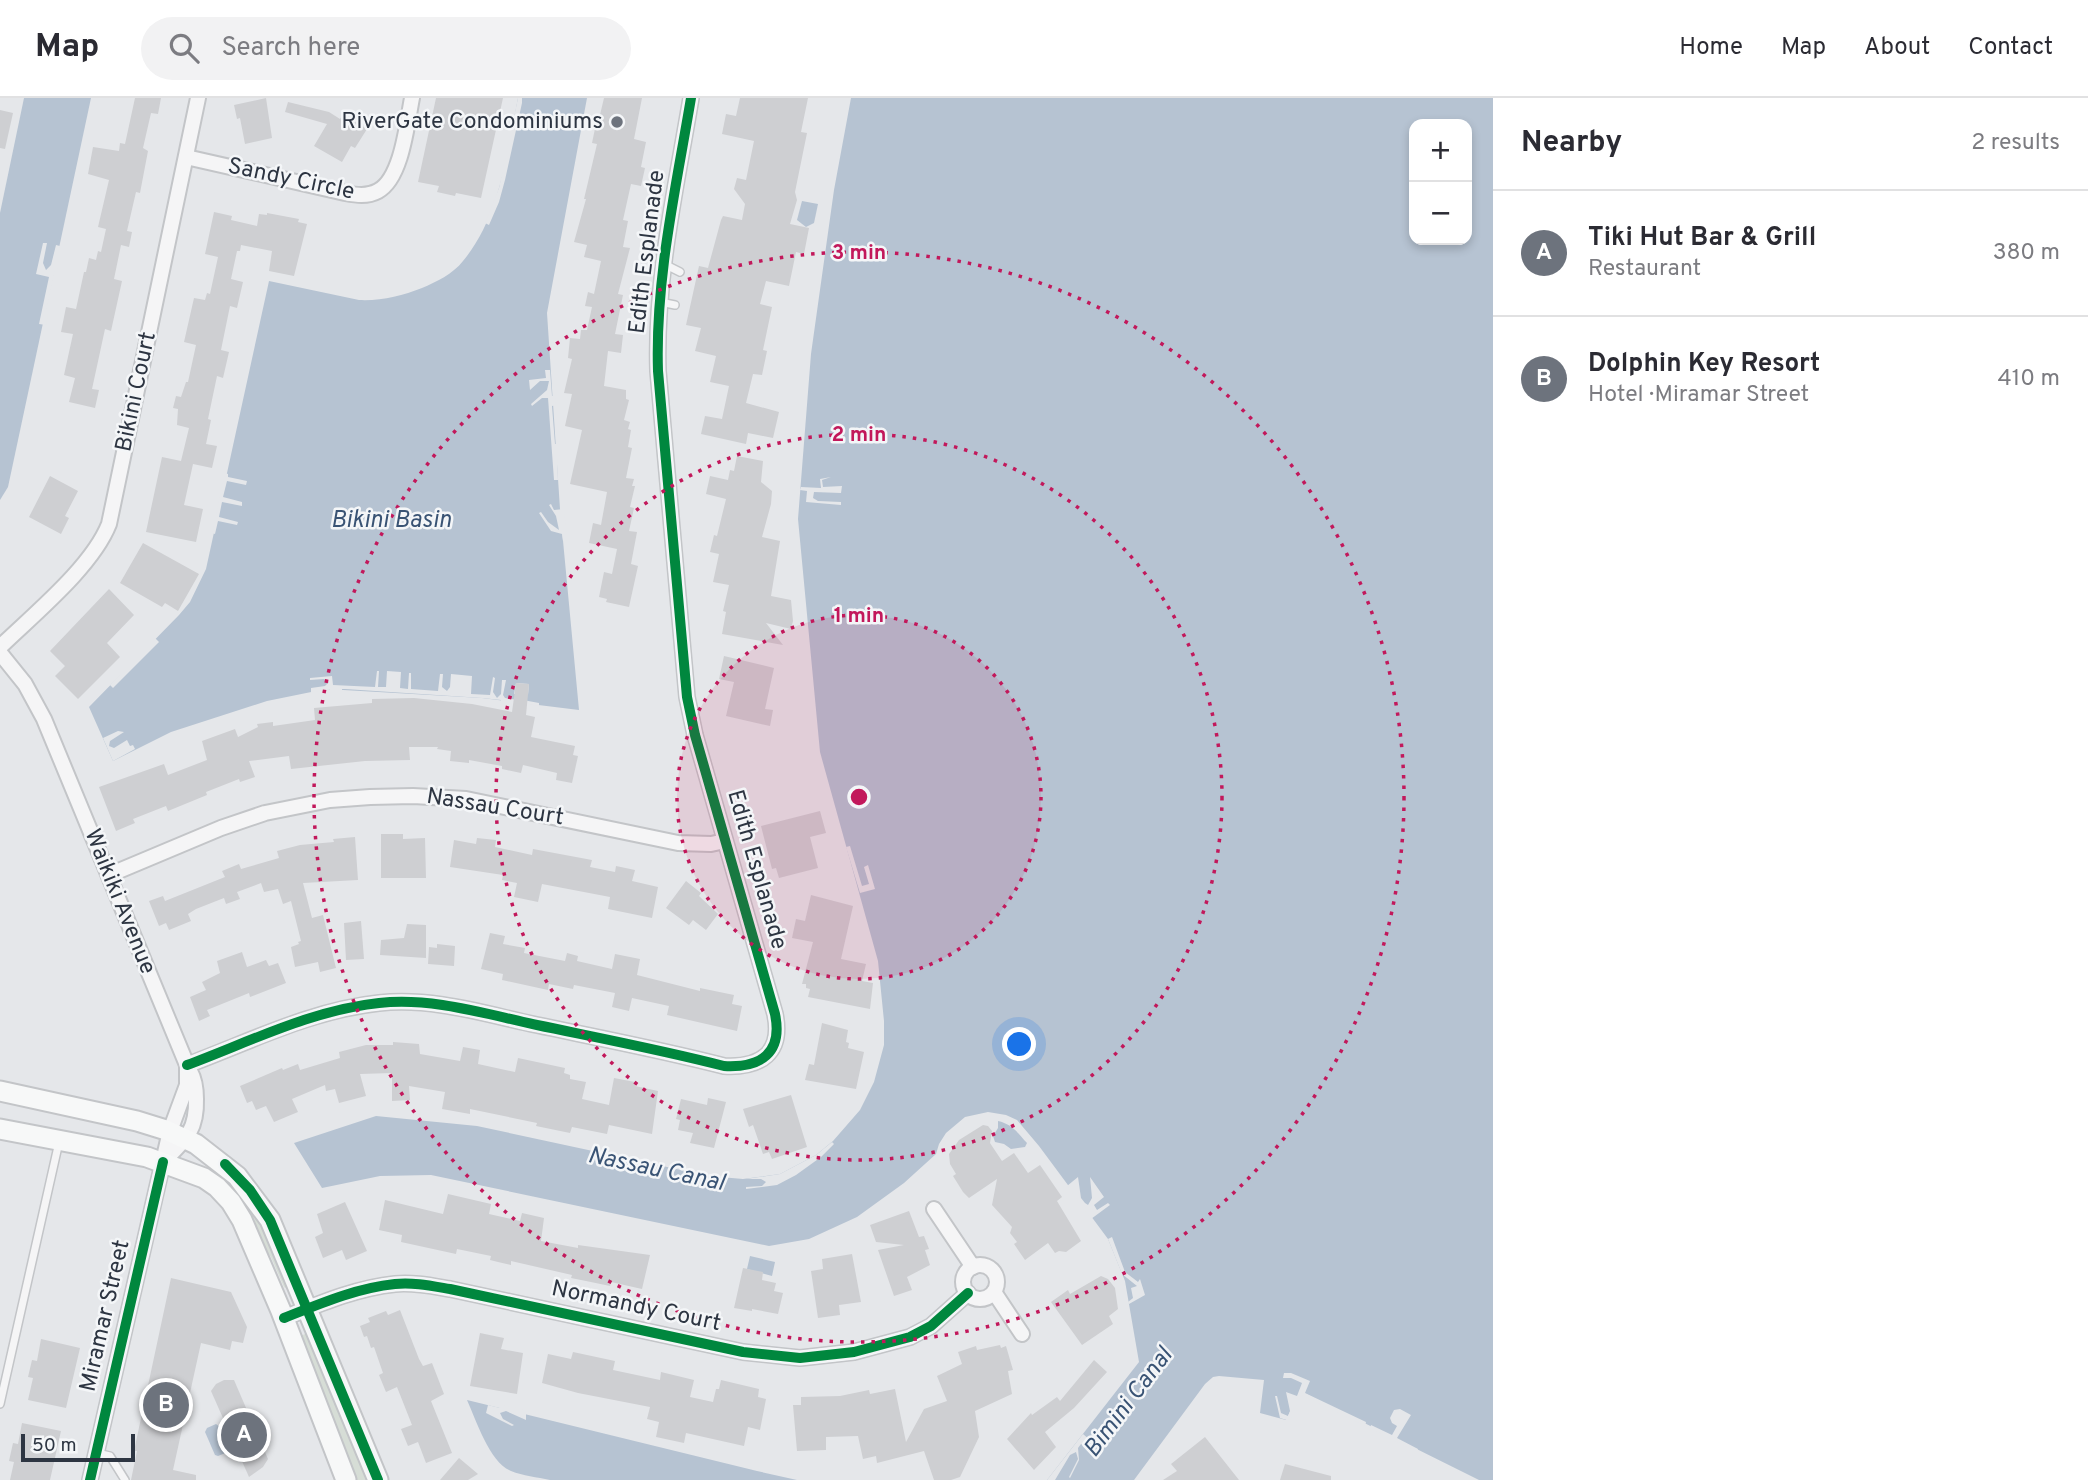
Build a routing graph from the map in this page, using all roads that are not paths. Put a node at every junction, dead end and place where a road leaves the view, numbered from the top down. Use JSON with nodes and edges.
{"nodes":[{"id":1,"x":198,"y":98,"type":"edge"},
{"id":2,"x":412,"y":98,"type":"edge"},
{"id":3,"x":691,"y":98,"type":"edge"},
{"id":4,"x":186,"y":157,"type":"junction"},
{"id":5,"x":664,"y":264,"type":"junction"},
{"id":6,"x":680,"y":271,"type":"dead end"},
{"id":7,"x":0,"y":646,"type":"edge"},
{"id":8,"x":0,"y":653,"type":"edge"},
{"id":9,"x":725,"y":841,"type":"junction"},
{"id":10,"x":108,"y":875,"type":"junction"},
{"id":11,"x":187,"y":1065,"type":"junction"},
{"id":12,"x":0,"y":1091,"type":"edge"},
{"id":13,"x":0,"y":1129,"type":"edge"},
{"id":14,"x":178,"y":1135,"type":"junction"},
{"id":15,"x":59,"y":1139,"type":"junction"},
{"id":16,"x":163,"y":1162,"type":"junction"},
{"id":17,"x":934,"y":1209,"type":"dead end"},
{"id":18,"x":973,"y":1267,"type":"junction"},
{"id":19,"x":994,"y":1292,"type":"junction"},
{"id":20,"x":968,"y":1293,"type":"junction"},
{"id":21,"x":307,"y":1309,"type":"junction"},
{"id":22,"x":284,"y":1318,"type":"junction"},
{"id":23,"x":1022,"y":1335,"type":"dead end"},
{"id":24,"x":0,"y":1404,"type":"edge"},
{"id":25,"x":96,"y":1453,"type":"junction"},
{"id":26,"x":90,"y":1480,"type":"edge"},
{"id":27,"x":125,"y":1480,"type":"edge"},
{"id":28,"x":346,"y":1480,"type":"edge"},
{"id":29,"x":378,"y":1480,"type":"edge"}],
"edges":[{"from":1,"to":4,"type":"street","name":"Bikini Court"},
{"from":2,"to":4,"type":"street","name":"Sandy Circle"},
{"from":3,"to":5,"type":"street","name":"Edith Esplanade"},
{"from":4,"to":7,"type":"street","name":"Bikini Court"},
{"from":5,"to":6,"type":"lane"},
{"from":5,"to":9,"type":"street","name":"Edith Esplanade"},
{"from":8,"to":10,"type":"street","name":"Waikiki Avenue"},
{"from":9,"to":10,"type":"street","name":"Nassau Court"},
{"from":9,"to":11,"type":"street","name":"Edith Esplanade"},
{"from":10,"to":11,"type":"street","name":"Waikiki Avenue"},
{"from":11,"to":14,"type":"street"},
{"from":11,"to":14,"type":"street"},
{"from":12,"to":14,"type":"street"},
{"from":13,"to":15,"type":"street"},
{"from":14,"to":16,"type":"street"},
{"from":14,"to":21,"type":"street"},
{"from":15,"to":16,"type":"street"},
{"from":15,"to":24,"type":"lane"},
{"from":16,"to":22,"type":"street"},
{"from":16,"to":25,"type":"street","name":"Miramar Street"},
{"from":17,"to":18,"type":"street"},
{"from":18,"to":19,"type":"street"},
{"from":18,"to":20,"type":"street"},
{"from":19,"to":20,"type":"street"},
{"from":19,"to":23,"type":"street"},
{"from":20,"to":21,"type":"street","name":"Normandy Court"},
{"from":21,"to":22,"type":"street","name":"Normandy Court"},
{"from":21,"to":29,"type":"street"},
{"from":22,"to":28,"type":"street"},
{"from":25,"to":26,"type":"street","name":"Miramar Street"},
{"from":25,"to":27,"type":"lane"}]}
